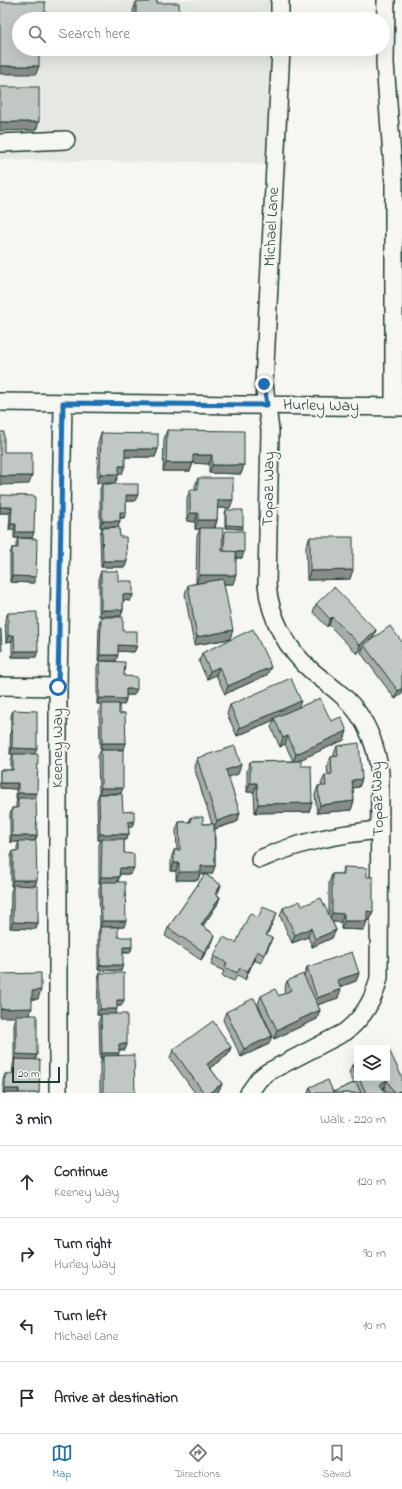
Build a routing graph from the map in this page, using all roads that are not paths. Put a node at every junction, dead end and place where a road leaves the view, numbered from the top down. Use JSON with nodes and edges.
{"nodes":[{"id":1,"x":280,"y":0,"type":"edge"},
{"id":2,"x":386,"y":0,"type":"edge"},
{"id":3,"x":280,"y":12,"type":"edge"},
{"id":4,"x":386,"y":12,"type":"edge"},
{"id":5,"x":281,"y":56,"type":"edge"},
{"id":6,"x":385,"y":56,"type":"edge"},
{"id":7,"x":66,"y":140,"type":"dead end"},
{"id":8,"x":0,"y":143,"type":"edge"},
{"id":9,"x":0,"y":402,"type":"edge"},
{"id":10,"x":63,"y":403,"type":"junction"},
{"id":11,"x":267,"y":405,"type":"junction"},
{"id":12,"x":398,"y":407,"type":"edge"},
{"id":13,"x":0,"y":686,"type":"edge"},
{"id":14,"x":58,"y":687,"type":"junction"},
{"id":15,"x":380,"y":830,"type":"junction"},
{"id":16,"x":260,"y":859,"type":"dead end"},
{"id":17,"x":58,"y":1093,"type":"edge"},
{"id":18,"x":249,"y":1093,"type":"edge"}],
"edges":[{"from":1,"to":3,"type":"street"},
{"from":2,"to":4,"type":"street"},
{"from":5,"to":11,"type":"street","name":"Michael Lane"},
{"from":6,"to":12,"type":"street"},
{"from":7,"to":8,"type":"street"},
{"from":9,"to":10,"type":"street","name":"Hurley Way"},
{"from":10,"to":11,"type":"street","name":"Hurley Way"},
{"from":10,"to":14,"type":"street","name":"Keeney Way"},
{"from":11,"to":12,"type":"street","name":"Hurley Way"},
{"from":11,"to":15,"type":"street","name":"Topaz Way"},
{"from":13,"to":14,"type":"street"},
{"from":14,"to":17,"type":"street","name":"Keeney Way"},
{"from":15,"to":16,"type":"street"},
{"from":15,"to":18,"type":"street","name":"Topaz Way"}]}
